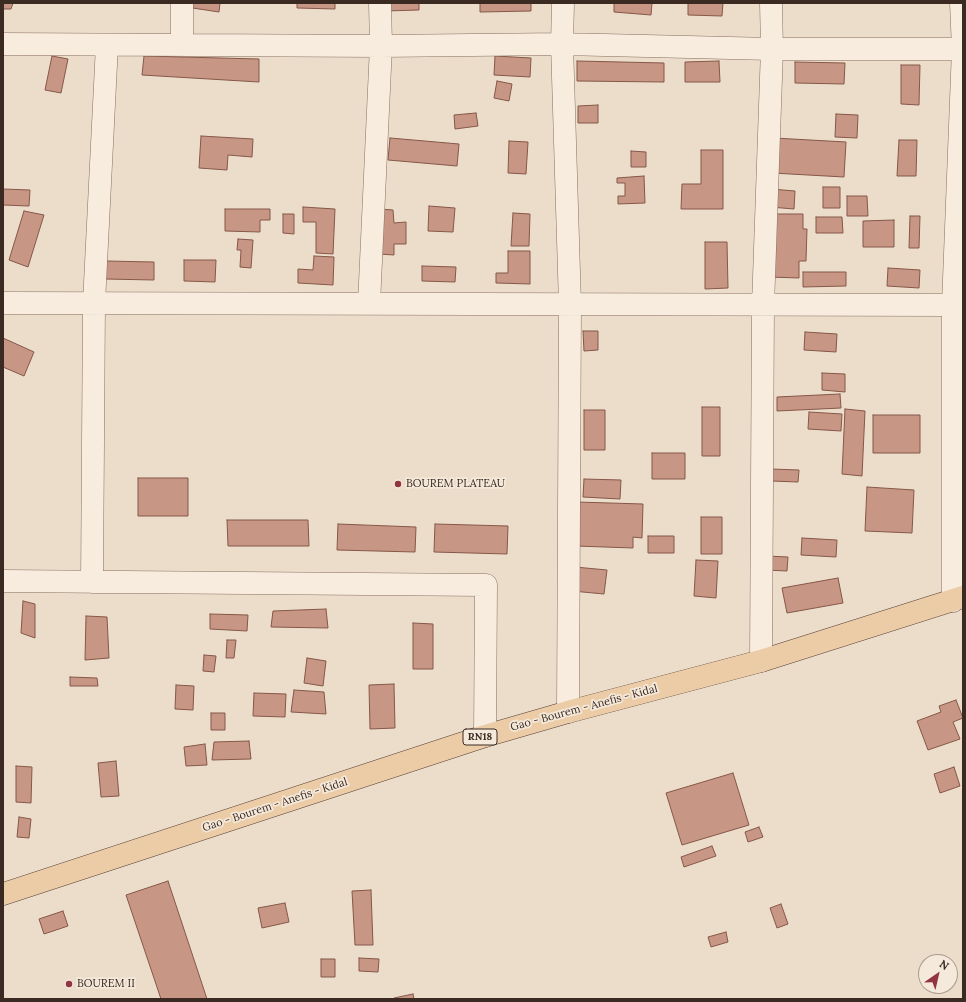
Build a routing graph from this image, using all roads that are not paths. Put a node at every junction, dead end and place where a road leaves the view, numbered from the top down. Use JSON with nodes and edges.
{"nodes":[{"id":1,"x":182,"y":3,"type":"edge"},
{"id":2,"x":380,"y":3,"type":"edge"},
{"id":3,"x":563,"y":3,"type":"edge"},
{"id":4,"x":771,"y":3,"type":"edge"},
{"id":5,"x":962,"y":3,"type":"edge"},
{"id":6,"x":3,"y":44,"type":"edge"},
{"id":7,"x":107,"y":44,"type":"junction"},
{"id":8,"x":562,"y":44,"type":"junction"},
{"id":9,"x":182,"y":45,"type":"junction"},
{"id":10,"x":381,"y":46,"type":"junction"},
{"id":11,"x":772,"y":49,"type":"junction"},
{"id":12,"x":963,"y":49,"type":"edge"},
{"id":13,"x":3,"y":303,"type":"edge"},
{"id":14,"x":94,"y":303,"type":"junction"},
{"id":15,"x":369,"y":304,"type":"junction"},
{"id":16,"x":570,"y":305,"type":"junction"},
{"id":17,"x":953,"y":305,"type":"junction"},
{"id":18,"x":763,"y":306,"type":"junction"},
{"id":19,"x":3,"y":581,"type":"edge"},
{"id":20,"x":92,"y":582,"type":"junction"},
{"id":21,"x":958,"y":599,"type":"edge"},
{"id":22,"x":761,"y":661,"type":"junction"},
{"id":23,"x":568,"y":712,"type":"junction"},
{"id":24,"x":485,"y":736,"type":"junction"},
{"id":25,"x":3,"y":894,"type":"edge"}],
"edges":[{"from":1,"to":9,"type":"street"},
{"from":2,"to":10,"type":"street"},
{"from":3,"to":8,"type":"street"},
{"from":4,"to":11,"type":"street"},
{"from":5,"to":12,"type":"street"},
{"from":6,"to":7,"type":"street"},
{"from":7,"to":9,"type":"street"},
{"from":7,"to":14,"type":"street"},
{"from":8,"to":10,"type":"street"},
{"from":8,"to":11,"type":"street"},
{"from":8,"to":16,"type":"street"},
{"from":9,"to":10,"type":"street"},
{"from":10,"to":15,"type":"street"},
{"from":11,"to":12,"type":"street"},
{"from":11,"to":18,"type":"street"},
{"from":12,"to":17,"type":"street"},
{"from":13,"to":14,"type":"street"},
{"from":14,"to":15,"type":"street"},
{"from":14,"to":20,"type":"street"},
{"from":15,"to":16,"type":"street"},
{"from":16,"to":18,"type":"street"},
{"from":16,"to":23,"type":"street"},
{"from":17,"to":18,"type":"street"},
{"from":17,"to":21,"type":"street"},
{"from":18,"to":22,"type":"street"},
{"from":19,"to":20,"type":"street"},
{"from":20,"to":24,"type":"street"},
{"from":21,"to":22,"type":"main road","name":"Gao - Bourem - Anefis - Kidal","number":"RN18"},
{"from":22,"to":23,"type":"main road","name":"Gao - Bourem - Anefis - Kidal","number":"RN18"},
{"from":23,"to":24,"type":"main road","name":"Gao - Bourem - Anefis - Kidal","number":"RN18"},
{"from":24,"to":25,"type":"main road","name":"Gao - Bourem - Anefis - Kidal","number":"RN18"}]}
